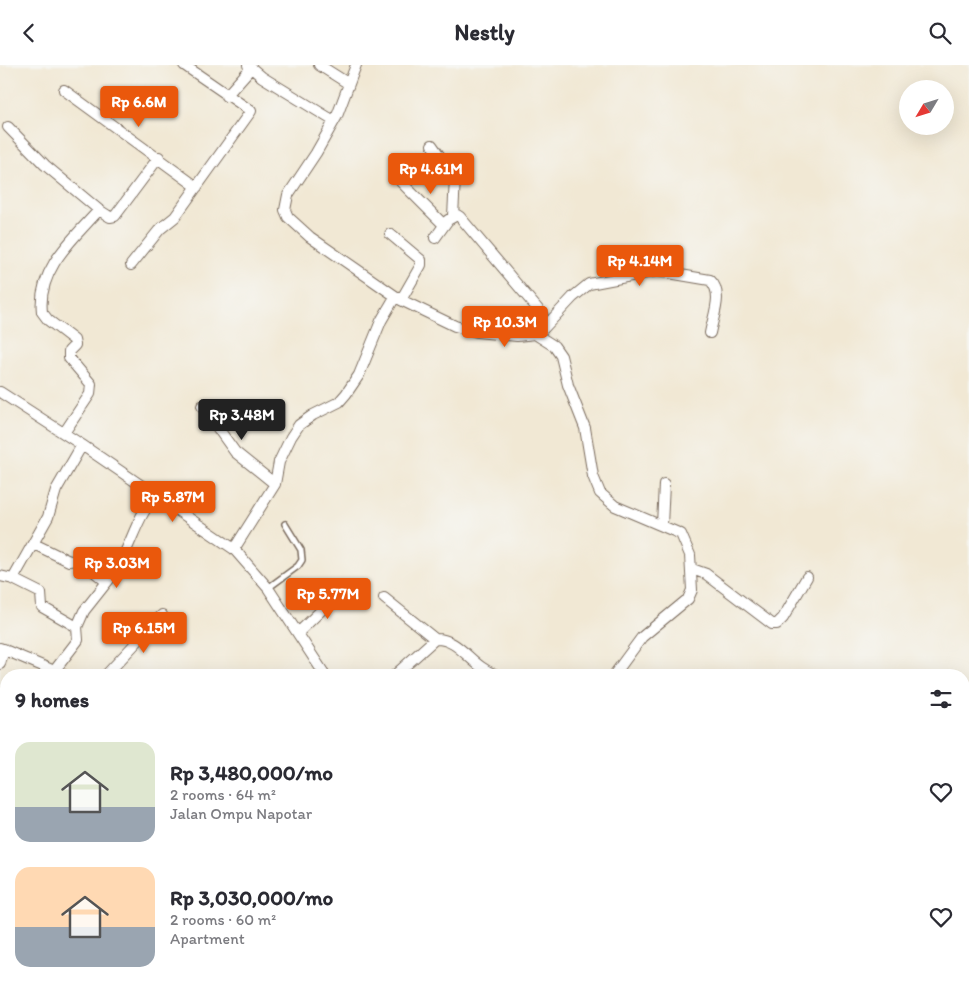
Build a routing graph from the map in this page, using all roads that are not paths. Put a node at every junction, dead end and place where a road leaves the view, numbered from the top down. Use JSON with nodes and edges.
{"nodes":[{"id":1,"x":184,"y":65,"type":"edge"},
{"id":2,"x":319,"y":65,"type":"edge"},
{"id":3,"x":356,"y":65,"type":"edge"},
{"id":4,"x":249,"y":67,"type":"edge"},
{"id":5,"x":349,"y":84,"type":"junction"},
{"id":6,"x":64,"y":90,"type":"dead end"},
{"id":7,"x":226,"y":96,"type":"junction"},
{"id":8,"x":334,"y":121,"type":"junction"},
{"id":9,"x":8,"y":127,"type":"dead end"},
{"id":10,"x":432,"y":145,"type":"dead end"},
{"id":11,"x":159,"y":157,"type":"junction"},
{"id":12,"x":401,"y":182,"type":"dead end"},
{"id":13,"x":197,"y":187,"type":"junction"},
{"id":14,"x":99,"y":209,"type":"junction"},
{"id":15,"x":453,"y":216,"type":"junction"},
{"id":16,"x":444,"y":225,"type":"junction"},
{"id":17,"x":390,"y":234,"type":"dead end"},
{"id":18,"x":436,"y":238,"type":"dead end"},
{"id":19,"x":131,"y":265,"type":"dead end"},
{"id":20,"x":398,"y":299,"type":"junction"},
{"id":21,"x":544,"y":328,"type":"junction"},
{"id":22,"x":710,"y":333,"type":"dead end"},
{"id":23,"x":535,"y":334,"type":"junction"},
{"id":24,"x":0,"y":392,"type":"edge"},
{"id":25,"x":202,"y":406,"type":"dead end"},
{"id":26,"x":64,"y":433,"type":"junction"},
{"id":27,"x":82,"y":445,"type":"junction"},
{"id":28,"x":275,"y":484,"type":"junction"},
{"id":29,"x":664,"y":484,"type":"dead end"},
{"id":30,"x":154,"y":495,"type":"junction"},
{"id":31,"x":285,"y":525,"type":"dead end"},
{"id":32,"x":662,"y":525,"type":"junction"},
{"id":33,"x":34,"y":544,"type":"junction"},
{"id":34,"x":234,"y":549,"type":"junction"},
{"id":35,"x":692,"y":569,"type":"junction"},
{"id":36,"x":0,"y":576,"type":"edge"},
{"id":37,"x":807,"y":577,"type":"dead end"},
{"id":38,"x":14,"y":579,"type":"junction"},
{"id":39,"x":106,"y":582,"type":"junction"},
{"id":40,"x":268,"y":588,"type":"junction"},
{"id":41,"x":341,"y":591,"type":"dead end"},
{"id":42,"x":384,"y":598,"type":"dead end"},
{"id":43,"x":162,"y":615,"type":"dead end"},
{"id":44,"x":77,"y":627,"type":"junction"},
{"id":45,"x":299,"y":632,"type":"junction"},
{"id":46,"x":435,"y":639,"type":"junction"},
{"id":47,"x":2,"y":649,"type":"edge"},
{"id":48,"x":0,"y":664,"type":"edge"},
{"id":49,"x":50,"y":669,"type":"edge"},
{"id":50,"x":62,"y":669,"type":"edge"},
{"id":51,"x":112,"y":669,"type":"edge"},
{"id":52,"x":321,"y":669,"type":"edge"},
{"id":53,"x":402,"y":669,"type":"edge"},
{"id":54,"x":483,"y":669,"type":"edge"},
{"id":55,"x":618,"y":669,"type":"edge"}],
"edges":[{"from":1,"to":7,"type":"street"},
{"from":2,"to":5,"type":"street"},
{"from":3,"to":5,"type":"street"},
{"from":4,"to":7,"type":"street"},
{"from":4,"to":8,"type":"street"},
{"from":5,"to":8,"type":"street"},
{"from":6,"to":11,"type":"street"},
{"from":7,"to":13,"type":"street"},
{"from":8,"to":20,"type":"street"},
{"from":9,"to":14,"type":"street"},
{"from":10,"to":15,"type":"street"},
{"from":11,"to":13,"type":"street"},
{"from":11,"to":14,"type":"street"},
{"from":12,"to":16,"type":"street"},
{"from":13,"to":19,"type":"street"},
{"from":14,"to":26,"type":"street"},
{"from":15,"to":16,"type":"street"},
{"from":15,"to":21,"type":"street"},
{"from":16,"to":18,"type":"street"},
{"from":17,"to":20,"type":"street"},
{"from":20,"to":23,"type":"street"},
{"from":20,"to":28,"type":"street"},
{"from":21,"to":22,"type":"street"},
{"from":21,"to":23,"type":"street"},
{"from":23,"to":32,"type":"street"},
{"from":24,"to":26,"type":"street"},
{"from":25,"to":28,"type":"street"},
{"from":26,"to":27,"type":"street"},
{"from":27,"to":30,"type":"street"},
{"from":27,"to":33,"type":"street"},
{"from":28,"to":34,"type":"street"},
{"from":29,"to":32,"type":"street"},
{"from":30,"to":34,"type":"street"},
{"from":30,"to":39,"type":"street"},
{"from":31,"to":40,"type":"lane"},
{"from":32,"to":35,"type":"street"},
{"from":33,"to":38,"type":"street"},
{"from":33,"to":39,"type":"street"},
{"from":34,"to":40,"type":"street"},
{"from":35,"to":37,"type":"street"},
{"from":35,"to":55,"type":"street"},
{"from":36,"to":38,"type":"street"},
{"from":38,"to":44,"type":"street"},
{"from":39,"to":44,"type":"street"},
{"from":40,"to":45,"type":"street"},
{"from":41,"to":45,"type":"street"},
{"from":42,"to":46,"type":"street"},
{"from":43,"to":51,"type":"street"},
{"from":44,"to":50,"type":"street"},
{"from":45,"to":52,"type":"street"},
{"from":46,"to":53,"type":"street"},
{"from":46,"to":54,"type":"street"},
{"from":47,"to":48,"type":"street"},
{"from":47,"to":49,"type":"street"}]}
